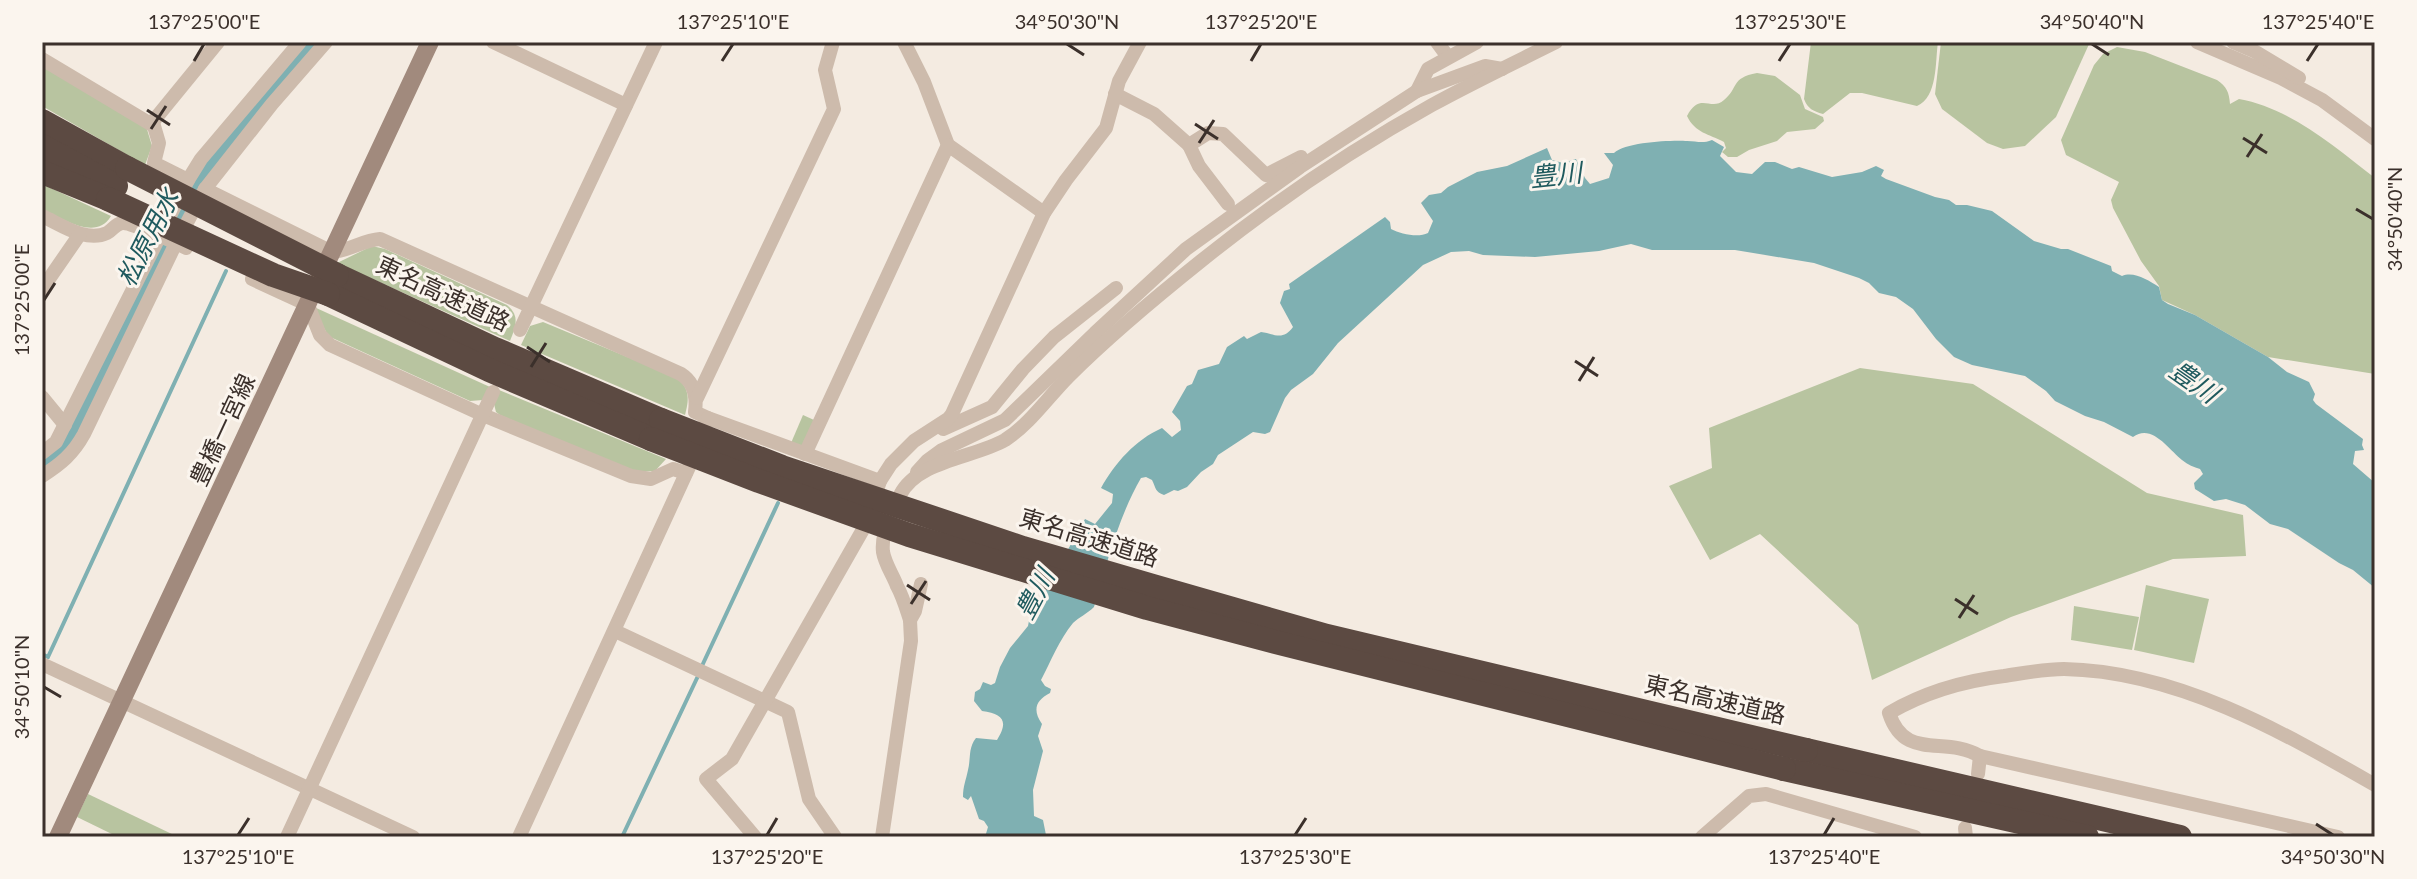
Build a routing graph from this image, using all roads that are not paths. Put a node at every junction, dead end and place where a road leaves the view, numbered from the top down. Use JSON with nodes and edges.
{"nodes":[{"id":1,"x":218,"y":42,"type":"edge"},
{"id":2,"x":300,"y":42,"type":"edge"},
{"id":3,"x":326,"y":42,"type":"edge"},
{"id":4,"x":430,"y":42,"type":"edge"},
{"id":5,"x":493,"y":42,"type":"edge"},
{"id":6,"x":656,"y":42,"type":"edge"},
{"id":7,"x":833,"y":42,"type":"edge"},
{"id":8,"x":904,"y":42,"type":"edge"},
{"id":9,"x":1140,"y":42,"type":"edge"},
{"id":10,"x":1437,"y":42,"type":"edge"},
{"id":11,"x":1477,"y":42,"type":"edge"},
{"id":12,"x":1556,"y":42,"type":"edge"},
{"id":13,"x":2197,"y":42,"type":"edge"},
{"id":14,"x":2233,"y":42,"type":"edge"},
{"id":15,"x":1448,"y":57,"type":"junction"},
{"id":16,"x":42,"y":59,"type":"edge"},
{"id":17,"x":1503,"y":69,"type":"junction"},
{"id":18,"x":1417,"y":91,"type":"junction"},
{"id":19,"x":1115,"y":94,"type":"junction"},
{"id":20,"x":2322,"y":100,"type":"junction"},
{"id":21,"x":626,"y":105,"type":"junction"},
{"id":22,"x":42,"y":121,"type":"edge"},
{"id":23,"x":151,"y":124,"type":"junction"},
{"id":24,"x":2375,"y":139,"type":"edge"},
{"id":25,"x":948,"y":145,"type":"junction"},
{"id":26,"x":1189,"y":145,"type":"junction"},
{"id":27,"x":1335,"y":145,"type":"junction"},
{"id":28,"x":42,"y":146,"type":"edge"},
{"id":29,"x":42,"y":172,"type":"edge"},
{"id":30,"x":188,"y":180,"type":"junction"},
{"id":31,"x":117,"y":185,"type":"junction"},
{"id":32,"x":205,"y":189,"type":"junction"},
{"id":33,"x":1228,"y":204,"type":"dead end"},
{"id":34,"x":1044,"y":213,"type":"junction"},
{"id":35,"x":42,"y":216,"type":"edge"},
{"id":36,"x":80,"y":234,"type":"junction"},
{"id":37,"x":157,"y":237,"type":"junction"},
{"id":38,"x":176,"y":243,"type":"junction"},
{"id":39,"x":326,"y":281,"type":"junction"},
{"id":40,"x":1116,"y":288,"type":"dead end"},
{"id":41,"x":42,"y":289,"type":"edge"},
{"id":42,"x":530,"y":308,"type":"junction"},
{"id":43,"x":520,"y":330,"type":"dead end"},
{"id":44,"x":493,"y":392,"type":"dead end"},
{"id":45,"x":42,"y":397,"type":"edge"},
{"id":46,"x":697,"y":398,"type":"junction"},
{"id":47,"x":483,"y":415,"type":"junction"},
{"id":48,"x":65,"y":425,"type":"junction"},
{"id":49,"x":656,"y":429,"type":"junction"},
{"id":50,"x":943,"y":429,"type":"dead end"},
{"id":51,"x":42,"y":453,"type":"edge"},
{"id":52,"x":805,"y":454,"type":"junction"},
{"id":53,"x":42,"y":476,"type":"edge"},
{"id":54,"x":915,"y":477,"type":"junction"},
{"id":55,"x":880,"y":481,"type":"junction"},
{"id":56,"x":921,"y":584,"type":"dead end"},
{"id":57,"x":910,"y":620,"type":"junction"},
{"id":58,"x":615,"y":631,"type":"junction"},
{"id":59,"x":42,"y":664,"type":"edge"},
{"id":60,"x":766,"y":700,"type":"junction"},
{"id":61,"x":123,"y":702,"type":"junction"},
{"id":62,"x":1980,"y":756,"type":"junction"},
{"id":63,"x":1978,"y":774,"type":"dead end"},
{"id":64,"x":2375,"y":785,"type":"edge"},
{"id":65,"x":310,"y":789,"type":"junction"},
{"id":66,"x":58,"y":837,"type":"edge"},
{"id":67,"x":287,"y":837,"type":"edge"},
{"id":68,"x":413,"y":837,"type":"edge"},
{"id":69,"x":519,"y":837,"type":"edge"},
{"id":70,"x":755,"y":837,"type":"edge"},
{"id":71,"x":835,"y":837,"type":"edge"},
{"id":72,"x":882,"y":837,"type":"edge"},
{"id":73,"x":1702,"y":837,"type":"edge"},
{"id":74,"x":1915,"y":837,"type":"edge"},
{"id":75,"x":2087,"y":837,"type":"edge"},
{"id":76,"x":2180,"y":837,"type":"edge"},
{"id":77,"x":2338,"y":837,"type":"edge"}],
"edges":[{"from":1,"to":23,"type":"street"},
{"from":2,"to":30,"type":"street"},
{"from":3,"to":32,"type":"street"},
{"from":4,"to":39,"type":"main road","name":"豊橋一宮線"},
{"from":5,"to":21,"type":"street"},
{"from":6,"to":21,"type":"street"},
{"from":7,"to":46,"type":"street"},
{"from":8,"to":25,"type":"street"},
{"from":9,"to":19,"type":"street"},
{"from":10,"to":15,"type":"street"},
{"from":11,"to":15,"type":"street"},
{"from":12,"to":17,"type":"street"},
{"from":13,"to":20,"type":"street"},
{"from":14,"to":20,"type":"street"},
{"from":15,"to":18,"type":"street"},
{"from":16,"to":23,"type":"street"},
{"from":17,"to":18,"type":"street"},
{"from":17,"to":54,"type":"street"},
{"from":18,"to":27,"type":"street"},
{"from":19,"to":26,"type":"street"},
{"from":19,"to":34,"type":"street"},
{"from":20,"to":24,"type":"street"},
{"from":21,"to":42,"type":"street"},
{"from":22,"to":31,"type":"highway","name":"東名高速道路"},
{"from":23,"to":30,"type":"street"},
{"from":25,"to":34,"type":"street"},
{"from":25,"to":52,"type":"street"},
{"from":26,"to":27,"type":"street"},
{"from":26,"to":33,"type":"street"},
{"from":27,"to":54,"type":"street"},
{"from":28,"to":31,"type":"highway","name":"東名高速道路"},
{"from":29,"to":31,"type":"highway"},
{"from":30,"to":37,"type":"street"},
{"from":31,"to":39,"type":"highway","name":"東名高速道路","bridge":true},
{"from":31,"to":39,"type":"highway","bridge":true},
{"from":32,"to":38,"type":"street"},
{"from":32,"to":39,"type":"street"},
{"from":34,"to":55,"type":"street"},
{"from":35,"to":36,"type":"street"},
{"from":36,"to":37,"type":"street"},
{"from":36,"to":41,"type":"street"},
{"from":37,"to":38,"type":"street"},
{"from":37,"to":48,"type":"street"},
{"from":38,"to":39,"type":"street"},
{"from":38,"to":53,"type":"street"},
{"from":39,"to":42,"type":"street"},
{"from":39,"to":47,"type":"street"},
{"from":39,"to":49,"type":"highway","name":"東名高速道路"},
{"from":39,"to":61,"type":"main road","name":"豊橋一宮線"},
{"from":40,"to":50,"type":"street"},
{"from":42,"to":43,"type":"street"},
{"from":42,"to":46,"type":"street"},
{"from":44,"to":47,"type":"street"},
{"from":45,"to":48,"type":"street"},
{"from":46,"to":52,"type":"street"},
{"from":47,"to":58,"type":"street"},
{"from":47,"to":65,"type":"street"},
{"from":48,"to":51,"type":"street"},
{"from":49,"to":75,"type":"highway","name":"東名高速道路","bridge":true},
{"from":49,"to":76,"type":"highway","name":"東名高速道路","bridge":true},
{"from":52,"to":55,"type":"street"},
{"from":54,"to":57,"type":"street"},
{"from":55,"to":60,"type":"street"},
{"from":56,"to":57,"type":"street"},
{"from":57,"to":72,"type":"street"},
{"from":58,"to":60,"type":"street"},
{"from":58,"to":69,"type":"street"},
{"from":59,"to":61,"type":"street"},
{"from":60,"to":70,"type":"street"},
{"from":60,"to":71,"type":"street"},
{"from":61,"to":65,"type":"street"},
{"from":61,"to":66,"type":"main road","name":"豊橋一宮線"},
{"from":62,"to":63,"type":"street"},
{"from":62,"to":64,"type":"street"},
{"from":62,"to":77,"type":"street"},
{"from":65,"to":67,"type":"street"},
{"from":65,"to":68,"type":"street"},
{"from":73,"to":74,"type":"street"}]}
